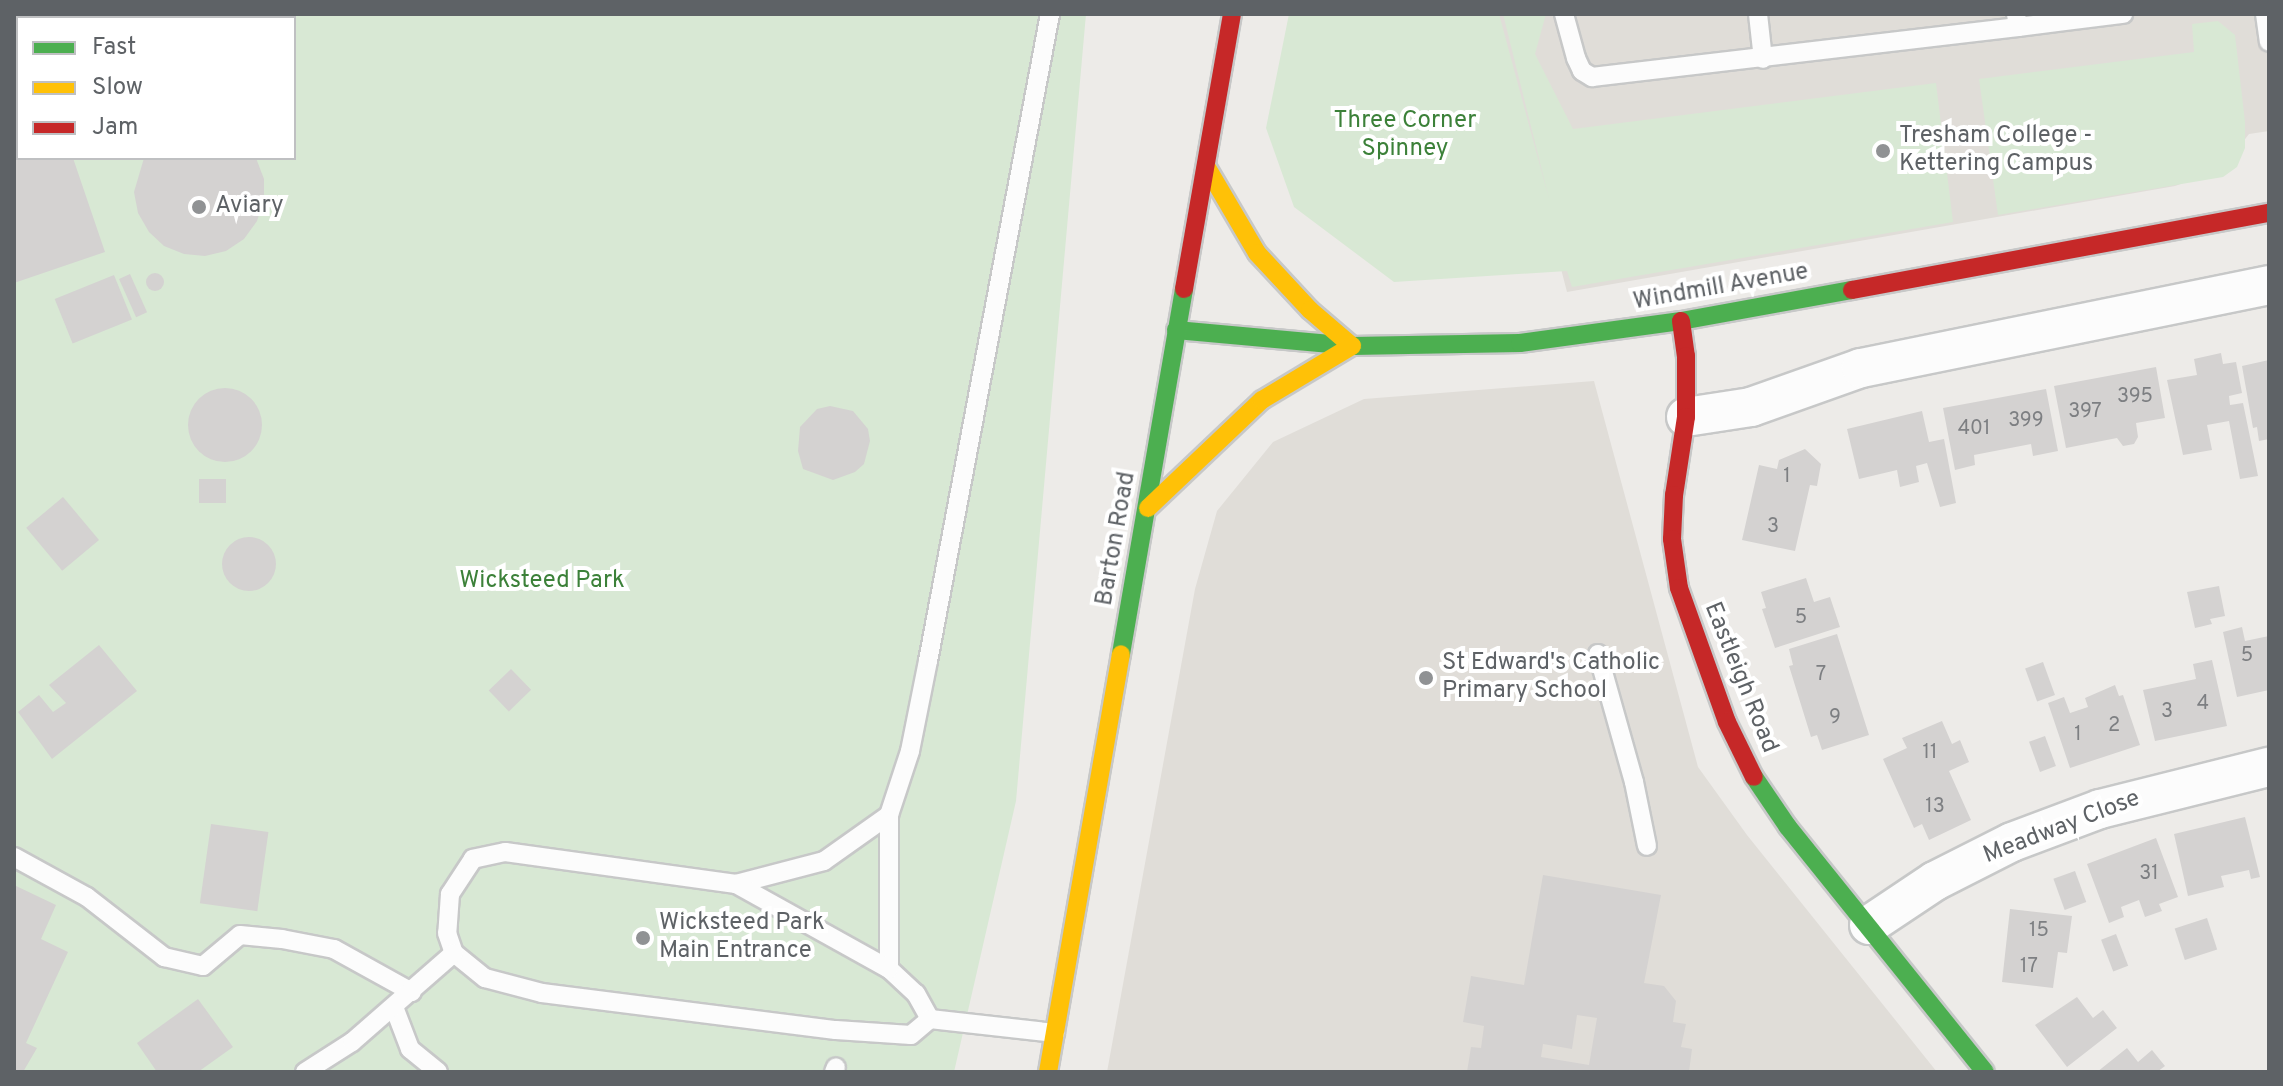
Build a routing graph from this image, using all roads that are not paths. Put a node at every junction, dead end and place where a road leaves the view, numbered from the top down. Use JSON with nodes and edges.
{"nodes":[{"id":1,"x":1050,"y":14,"type":"edge"},
{"id":2,"x":1232,"y":14,"type":"edge"},
{"id":3,"x":1564,"y":14,"type":"edge"},
{"id":4,"x":1758,"y":14,"type":"edge"},
{"id":5,"x":2123,"y":14,"type":"edge"},
{"id":6,"x":2265,"y":14,"type":"edge"},
{"id":7,"x":2017,"y":20,"type":"edge"},
{"id":8,"x":2269,"y":42,"type":"edge"},
{"id":9,"x":1763,"y":59,"type":"junction"},
{"id":10,"x":1206,"y":166,"type":"junction"},
{"id":11,"x":2269,"y":213,"type":"edge"},
{"id":12,"x":2269,"y":285,"type":"edge"},
{"id":13,"x":1681,"y":321,"type":"junction"},
{"id":14,"x":1176,"y":330,"type":"junction"},
{"id":15,"x":1352,"y":346,"type":"junction"},
{"id":16,"x":1686,"y":417,"type":"junction"},
{"id":17,"x":1148,"y":508,"type":"junction"},
{"id":18,"x":1598,"y":654,"type":"dead end"},
{"id":19,"x":2269,"y":767,"type":"edge"},
{"id":20,"x":889,"y":815,"type":"junction"},
{"id":21,"x":1647,"y":846,"type":"dead end"},
{"id":22,"x":14,"y":857,"type":"edge"},
{"id":23,"x":736,"y":884,"type":"junction"},
{"id":24,"x":1869,"y":925,"type":"junction"},
{"id":25,"x":454,"y":953,"type":"junction"},
{"id":26,"x":889,"y":969,"type":"junction"},
{"id":27,"x":412,"y":992,"type":"junction"},
{"id":28,"x":394,"y":1007,"type":"junction"},
{"id":29,"x":930,"y":1019,"type":"junction"},
{"id":30,"x":1055,"y":1033,"type":"junction"},
{"id":31,"x":305,"y":1072,"type":"edge"},
{"id":32,"x":438,"y":1072,"type":"edge"},
{"id":33,"x":1048,"y":1072,"type":"edge"},
{"id":34,"x":1985,"y":1072,"type":"edge"}],
"edges":[{"from":1,"to":20,"type":"lane"},
{"from":2,"to":10,"type":"main road","name":"Barton Road"},
{"from":3,"to":9,"type":"lane"},
{"from":4,"to":9,"type":"lane"},
{"from":5,"to":7,"type":"lane"},
{"from":6,"to":8,"type":"lane"},
{"from":7,"to":9,"type":"lane"},
{"from":10,"to":14,"type":"main road","name":"Barton Road"},
{"from":10,"to":15,"type":"main road"},
{"from":11,"to":13,"type":"main road","name":"Windmill Avenue"},
{"from":12,"to":16,"type":"street"},
{"from":13,"to":15,"type":"main road","name":"Windmill Avenue"},
{"from":13,"to":16,"type":"main road","name":"Eastleigh Road"},
{"from":14,"to":15,"type":"main road","name":"Windmill Avenue"},
{"from":14,"to":17,"type":"main road","name":"Barton Road"},
{"from":15,"to":17,"type":"main road"},
{"from":16,"to":24,"type":"main road","name":"Eastleigh Road"},
{"from":17,"to":30,"type":"main road","name":"Barton Road"},
{"from":18,"to":21,"type":"lane"},
{"from":19,"to":24,"type":"street","name":"Meadway Close"},
{"from":20,"to":23,"type":"lane"},
{"from":20,"to":26,"type":"lane"},
{"from":22,"to":27,"type":"lane"},
{"from":23,"to":25,"type":"lane"},
{"from":23,"to":26,"type":"lane"},
{"from":24,"to":34,"type":"main road","name":"Eastleigh Road"},
{"from":25,"to":27,"type":"lane"},
{"from":25,"to":29,"type":"lane"},
{"from":26,"to":29,"type":"lane"},
{"from":27,"to":28,"type":"lane"},
{"from":28,"to":31,"type":"lane"},
{"from":28,"to":32,"type":"lane"},
{"from":29,"to":30,"type":"lane"},
{"from":30,"to":33,"type":"main road","name":"Barton Road"}]}
